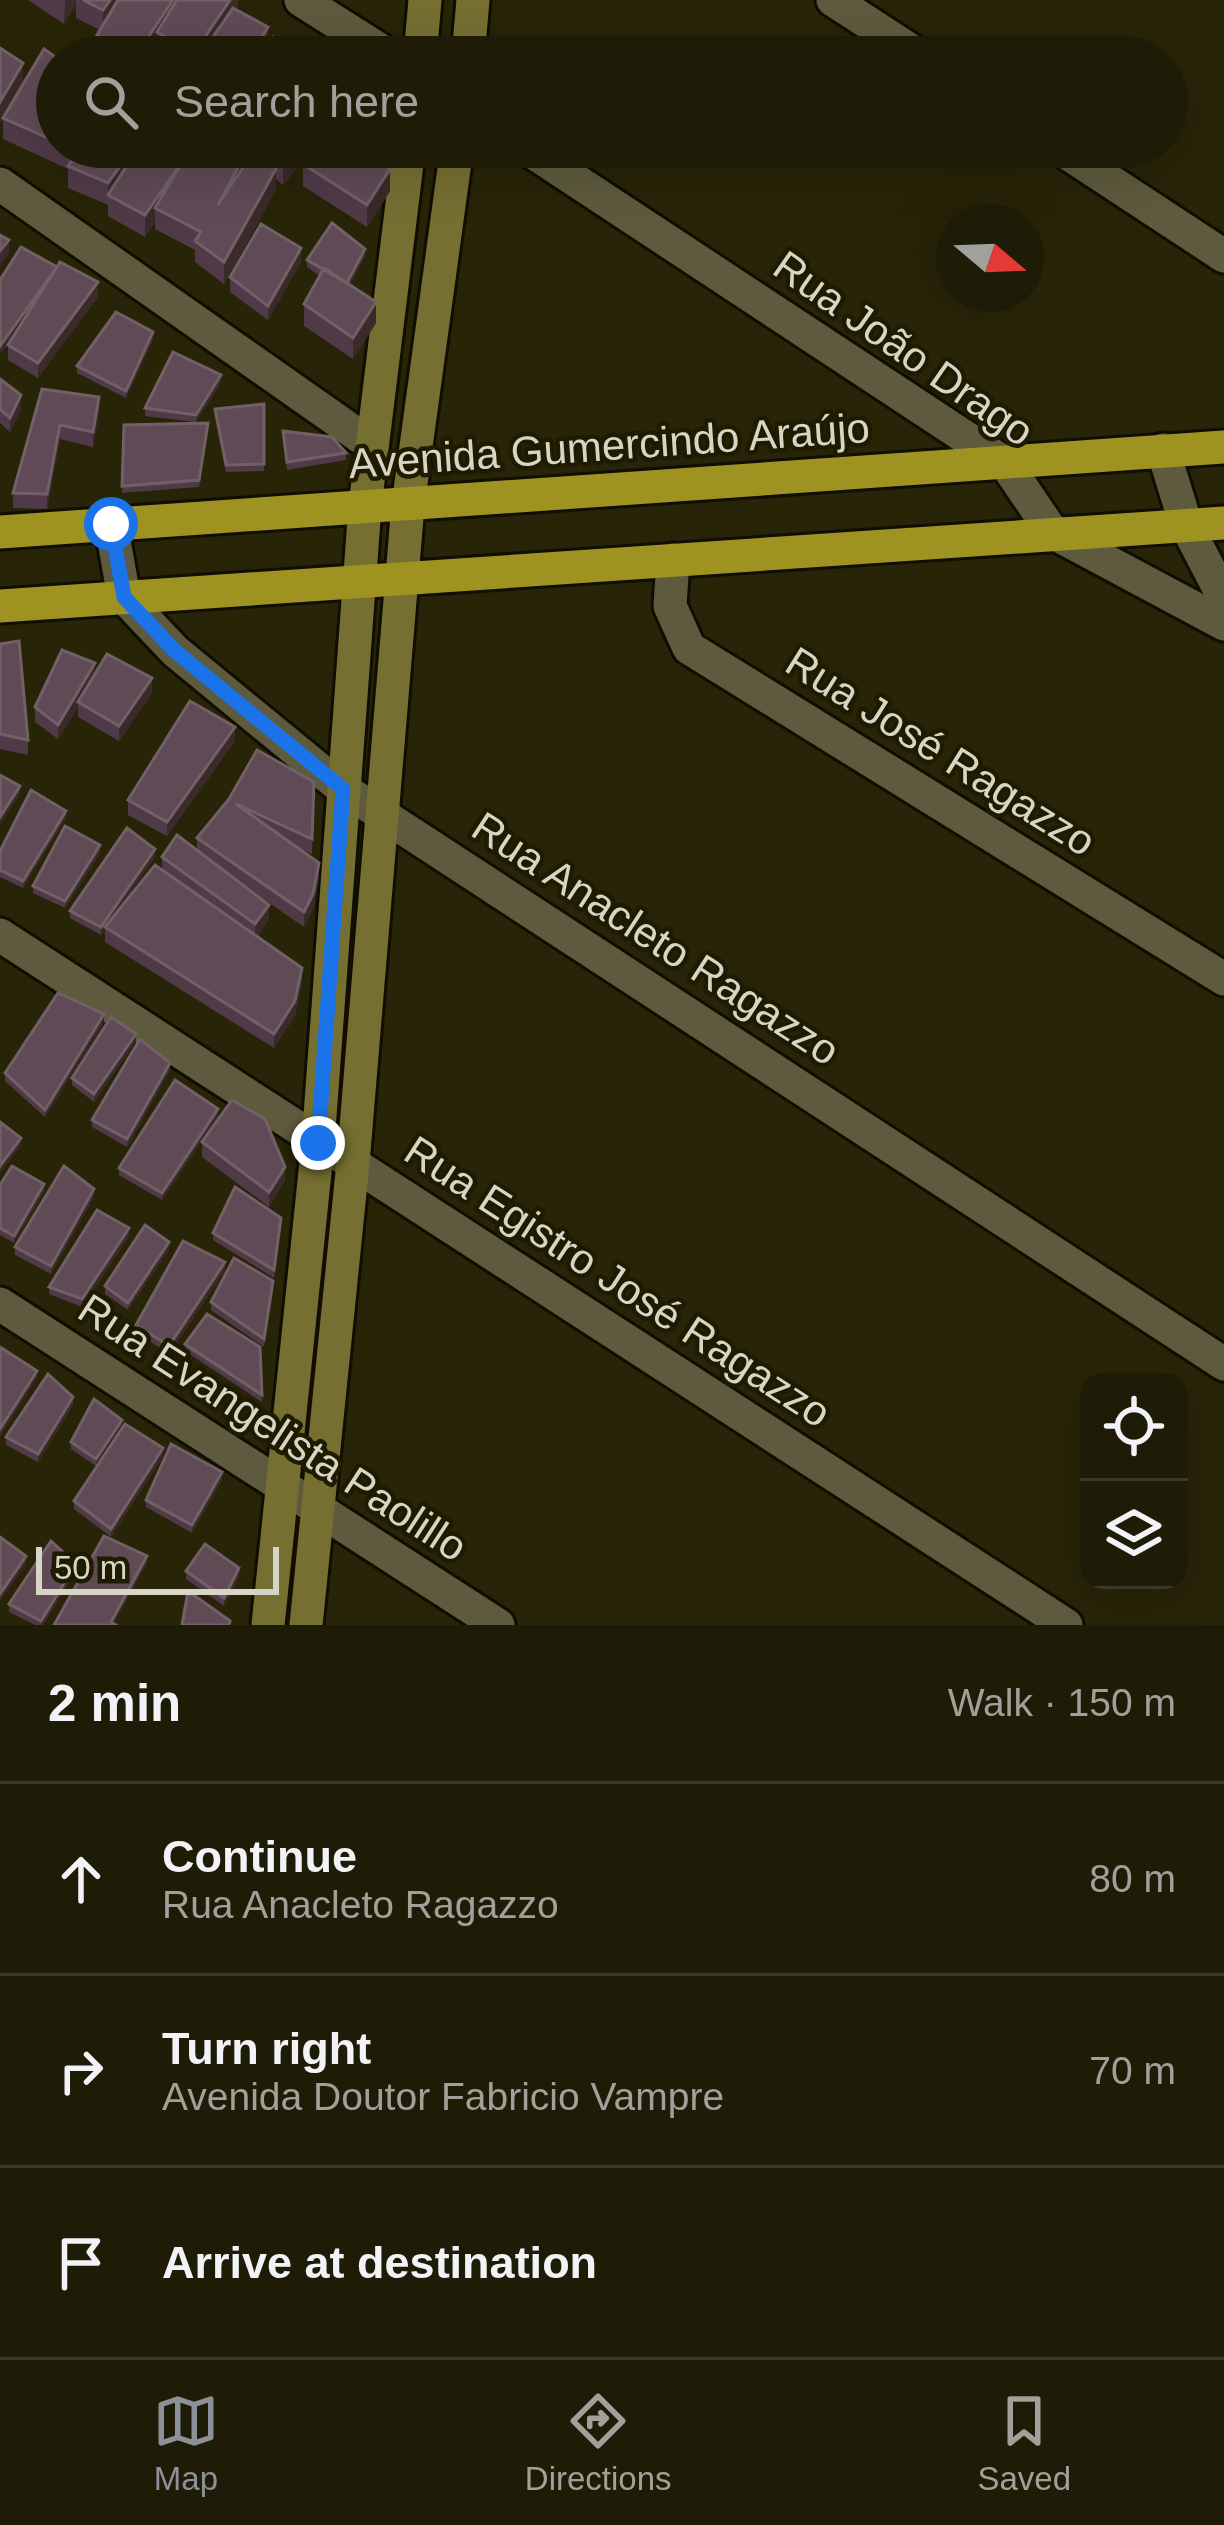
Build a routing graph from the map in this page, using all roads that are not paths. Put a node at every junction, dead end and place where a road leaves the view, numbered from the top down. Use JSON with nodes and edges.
{"nodes":[{"id":1,"x":302,"y":0,"type":"edge"},
{"id":2,"x":425,"y":0,"type":"edge"},
{"id":3,"x":473,"y":0,"type":"edge"},
{"id":4,"x":833,"y":0,"type":"edge"},
{"id":5,"x":358,"y":36,"type":"edge"},
{"id":6,"x":422,"y":36,"type":"edge"},
{"id":7,"x":469,"y":36,"type":"edge"},
{"id":8,"x":888,"y":36,"type":"edge"},
{"id":9,"x":406,"y":168,"type":"edge"},
{"id":10,"x":454,"y":168,"type":"edge"},
{"id":11,"x":557,"y":168,"type":"edge"},
{"id":12,"x":1090,"y":168,"type":"edge"},
{"id":13,"x":0,"y":184,"type":"edge"},
{"id":14,"x":1224,"y":256,"type":"edge"},
{"id":15,"x":372,"y":446,"type":"junction"},
{"id":16,"x":1224,"y":447,"type":"edge"},
{"id":17,"x":1163,"y":450,"type":"junction"},
{"id":18,"x":1006,"y":464,"type":"junction"},
{"id":19,"x":408,"y":505,"type":"junction"},
{"id":20,"x":365,"y":506,"type":"junction"},
{"id":21,"x":1224,"y":523,"type":"edge"},
{"id":22,"x":111,"y":524,"type":"junction"},
{"id":23,"x":1186,"y":525,"type":"junction"},
{"id":24,"x":0,"y":532,"type":"edge"},
{"id":25,"x":1052,"y":532,"type":"junction"},
{"id":26,"x":674,"y":560,"type":"junction"},
{"id":27,"x":402,"y":579,"type":"junction"},
{"id":28,"x":360,"y":583,"type":"junction"},
{"id":29,"x":124,"y":597,"type":"junction"},
{"id":30,"x":1224,"y":598,"type":"edge"},
{"id":31,"x":0,"y":606,"type":"edge"},
{"id":32,"x":1224,"y":624,"type":"edge"},
{"id":33,"x":343,"y":789,"type":"junction"},
{"id":34,"x":382,"y":813,"type":"junction"},
{"id":35,"x":0,"y":935,"type":"edge"},
{"id":36,"x":1224,"y":979,"type":"edge"},
{"id":37,"x":318,"y":1143,"type":"junction"},
{"id":38,"x":353,"y":1163,"type":"junction"},
{"id":39,"x":0,"y":1304,"type":"edge"},
{"id":40,"x":1224,"y":1364,"type":"edge"},
{"id":41,"x":284,"y":1484,"type":"junction"},
{"id":42,"x":319,"y":1510,"type":"junction"},
{"id":43,"x":268,"y":1625,"type":"edge"},
{"id":44,"x":306,"y":1625,"type":"edge"},
{"id":45,"x":498,"y":1625,"type":"edge"},
{"id":46,"x":1066,"y":1625,"type":"edge"}],
"edges":[{"from":1,"to":5,"type":"street"},
{"from":2,"to":6,"type":"main road"},
{"from":3,"to":7,"type":"main road"},
{"from":4,"to":8,"type":"street"},
{"from":9,"to":15,"type":"main road"},
{"from":10,"to":19,"type":"main road"},
{"from":11,"to":18,"type":"street","name":"Rua João Drago"},
{"from":12,"to":14,"type":"street"},
{"from":13,"to":15,"type":"street"},
{"from":15,"to":20,"type":"main road"},
{"from":16,"to":17,"type":"highway","name":"Avenida Gumercindo Araújo"},
{"from":17,"to":18,"type":"highway","name":"Avenida Gumercindo Araújo"},
{"from":17,"to":23,"type":"street"},
{"from":18,"to":19,"type":"highway","name":"Avenida Gumercindo Araújo"},
{"from":18,"to":25,"type":"street","name":"Rua João Drago"},
{"from":19,"to":20,"type":"highway","name":"Avenida Gumercindo Araújo"},
{"from":19,"to":27,"type":"main road"},
{"from":20,"to":22,"type":"highway","name":"Avenida Gumercindo Araújo"},
{"from":20,"to":28,"type":"main road"},
{"from":21,"to":23,"type":"highway"},
{"from":22,"to":24,"type":"highway","name":"Avenida Gumercindo Araújo"},
{"from":22,"to":29,"type":"street"},
{"from":23,"to":25,"type":"highway"},
{"from":23,"to":30,"type":"street"},
{"from":25,"to":26,"type":"highway"},
{"from":25,"to":32,"type":"street","name":"Rua João Drago"},
{"from":26,"to":27,"type":"highway"},
{"from":26,"to":36,"type":"street","name":"Rua José Ragazzo"},
{"from":27,"to":28,"type":"highway"},
{"from":27,"to":34,"type":"main road"},
{"from":28,"to":29,"type":"highway"},
{"from":28,"to":33,"type":"main road"},
{"from":29,"to":31,"type":"highway"},
{"from":29,"to":33,"type":"street","name":"Rua Anacleto Ragazzo"},
{"from":33,"to":34,"type":"street","name":"Rua Anacleto Ragazzo"},
{"from":33,"to":37,"type":"main road"},
{"from":34,"to":38,"type":"main road"},
{"from":34,"to":40,"type":"street","name":"Rua Anacleto Ragazzo"},
{"from":35,"to":37,"type":"street","name":"Rua Egistro José Ragazzo"},
{"from":37,"to":38,"type":"street","name":"Rua Egistro José Ragazzo"},
{"from":37,"to":41,"type":"main road"},
{"from":38,"to":42,"type":"main road"},
{"from":38,"to":46,"type":"street","name":"Rua Egistro José Ragazzo"},
{"from":39,"to":41,"type":"street","name":"Rua Evangelista Paolillo"},
{"from":41,"to":42,"type":"street","name":"Rua Evangelista Paolillo"},
{"from":41,"to":43,"type":"main road"},
{"from":42,"to":44,"type":"main road"},
{"from":42,"to":45,"type":"street","name":"Rua Evangelista Paolillo"}]}
